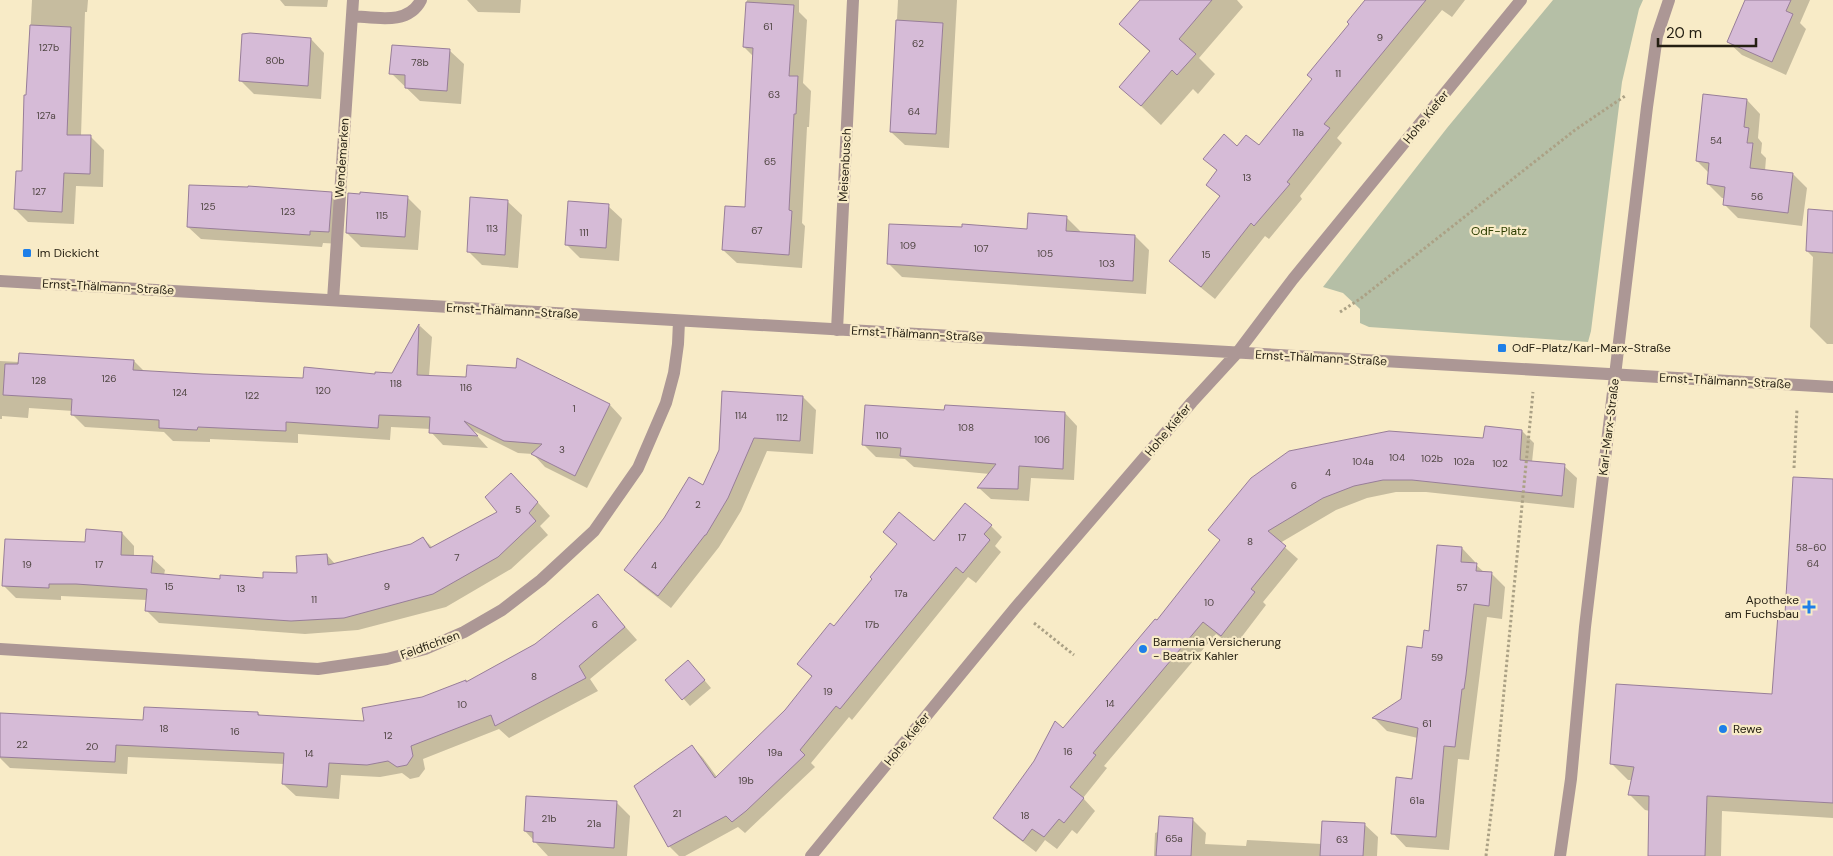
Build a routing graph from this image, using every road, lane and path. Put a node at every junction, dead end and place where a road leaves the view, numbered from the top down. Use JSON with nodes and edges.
{"nodes":[{"id":1,"x":353,"y":0,"type":"edge"},
{"id":2,"x":421,"y":0,"type":"edge"},
{"id":3,"x":853,"y":0,"type":"edge"},
{"id":4,"x":1521,"y":0,"type":"edge"},
{"id":5,"x":1669,"y":0,"type":"edge"},
{"id":6,"x":352,"y":16,"type":"junction"},
{"id":7,"x":1651,"y":79,"type":"junction"},
{"id":8,"x":0,"y":281,"type":"edge"},
{"id":9,"x":333,"y":300,"type":"junction"},
{"id":10,"x":1340,"y":312,"type":"dead end"},
{"id":11,"x":679,"y":320,"type":"junction"},
{"id":12,"x":837,"y":330,"type":"junction"},
{"id":13,"x":1236,"y":353,"type":"junction"},
{"id":14,"x":1615,"y":375,"type":"junction"},
{"id":15,"x":1833,"y":387,"type":"edge"},
{"id":16,"x":1533,"y":392,"type":"dead end"},
{"id":17,"x":1797,"y":409,"type":"dead end"},
{"id":18,"x":1794,"y":468,"type":"dead end"},
{"id":19,"x":1029,"y":619,"type":"dead end"},
{"id":20,"x":0,"y":648,"type":"edge"},
{"id":21,"x":1074,"y":655,"type":"dead end"},
{"id":22,"x":811,"y":856,"type":"edge"},
{"id":23,"x":1486,"y":856,"type":"edge"},
{"id":24,"x":1560,"y":856,"type":"edge"}],
"edges":[{"from":1,"to":6,"type":"street","name":"Wendemarken"},
{"from":2,"to":6,"type":"street"},
{"from":3,"to":12,"type":"street","name":"Meisenbusch"},
{"from":4,"to":13,"type":"street","name":"Hohe Kiefer"},
{"from":5,"to":7,"type":"street","name":"Karl-Marx-Straße"},
{"from":6,"to":9,"type":"street","name":"Wendemarken"},
{"from":7,"to":10,"type":"path"},
{"from":7,"to":14,"type":"street","name":"Karl-Marx-Straße"},
{"from":8,"to":9,"type":"street","name":"Ernst-Thälmann-Straße"},
{"from":9,"to":11,"type":"street","name":"Ernst-Thälmann-Straße"},
{"from":11,"to":12,"type":"street","name":"Ernst-Thälmann-Straße"},
{"from":11,"to":20,"type":"street","name":"Feldfichten"},
{"from":12,"to":13,"type":"street","name":"Ernst-Thälmann-Straße"},
{"from":13,"to":14,"type":"street","name":"Ernst-Thälmann-Straße"},
{"from":13,"to":22,"type":"street","name":"Hohe Kiefer"},
{"from":14,"to":15,"type":"street","name":"Ernst-Thälmann-Straße"},
{"from":14,"to":24,"type":"street","name":"Karl-Marx-Straße"},
{"from":16,"to":23,"type":"path"},
{"from":17,"to":18,"type":"path"},
{"from":19,"to":21,"type":"path"}]}
